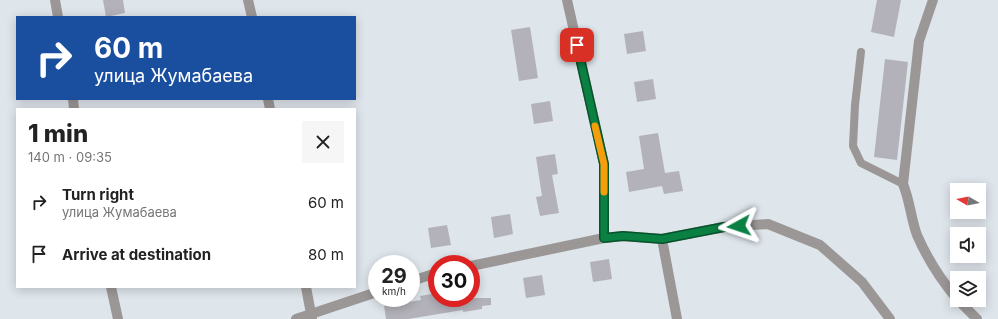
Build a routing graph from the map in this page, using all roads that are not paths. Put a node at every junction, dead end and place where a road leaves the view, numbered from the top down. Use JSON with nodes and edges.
{"nodes":[{"id":1,"x":54,"y":0,"type":"edge"},
{"id":2,"x":248,"y":0,"type":"edge"},
{"id":3,"x":567,"y":0,"type":"edge"},
{"id":4,"x":933,"y":0,"type":"edge"},
{"id":5,"x":58,"y":16,"type":"edge"},
{"id":6,"x":252,"y":16,"type":"edge"},
{"id":7,"x":861,"y":52,"type":"dead end"},
{"id":8,"x":903,"y":184,"type":"junction"},
{"id":9,"x":604,"y":238,"type":"junction"},
{"id":10,"x":662,"y":239,"type":"junction"},
{"id":11,"x":480,"y":264,"type":"edge"},
{"id":12,"x":111,"y":288,"type":"edge"},
{"id":13,"x":306,"y":288,"type":"edge"},
{"id":14,"x":950,"y":290,"type":"edge"},
{"id":15,"x":368,"y":295,"type":"edge"},
{"id":16,"x":964,"y":307,"type":"edge"},
{"id":17,"x":312,"y":316,"type":"edge"},
{"id":18,"x":118,"y":319,"type":"edge"},
{"id":19,"x":296,"y":319,"type":"edge"},
{"id":20,"x":677,"y":319,"type":"edge"},
{"id":21,"x":890,"y":319,"type":"edge"},
{"id":22,"x":977,"y":319,"type":"edge"}],
"edges":[{"from":1,"to":5,"type":"street"},
{"from":2,"to":6,"type":"street"},
{"from":3,"to":9,"type":"street"},
{"from":4,"to":8,"type":"street"},
{"from":7,"to":8,"type":"lane"},
{"from":8,"to":14,"type":"street"},
{"from":9,"to":10,"type":"street"},
{"from":9,"to":11,"type":"street"},
{"from":10,"to":20,"type":"street"},
{"from":10,"to":21,"type":"street"},
{"from":12,"to":18,"type":"street"},
{"from":13,"to":17,"type":"street"},
{"from":15,"to":17,"type":"street"},
{"from":16,"to":22,"type":"street"},
{"from":17,"to":19,"type":"street"}]}
